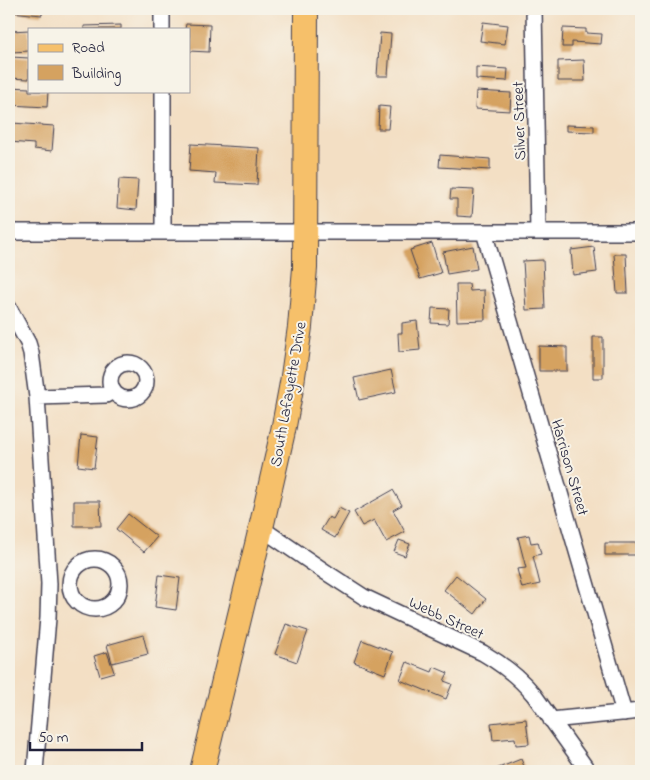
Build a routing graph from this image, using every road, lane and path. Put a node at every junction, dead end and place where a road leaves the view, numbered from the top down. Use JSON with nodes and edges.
{"nodes":[{"id":1,"x":162,"y":9,"type":"edge"},
{"id":2,"x":306,"y":9,"type":"edge"},
{"id":3,"x":534,"y":9,"type":"edge"},
{"id":4,"x":162,"y":28,"type":"edge"},
{"id":5,"x":163,"y":92,"type":"edge"},
{"id":6,"x":164,"y":231,"type":"junction"},
{"id":7,"x":9,"y":232,"type":"edge"},
{"id":8,"x":305,"y":232,"type":"junction"},
{"id":9,"x":484,"y":232,"type":"junction"},
{"id":10,"x":538,"y":232,"type":"junction"},
{"id":11,"x":641,"y":232,"type":"edge"},
{"id":12,"x":9,"y":308,"type":"edge"},
{"id":13,"x":112,"y":390,"type":"dead end"},
{"id":14,"x":37,"y":397,"type":"junction"},
{"id":15,"x":261,"y":528,"type":"junction"},
{"id":16,"x":70,"y":583,"type":"dead end"},
{"id":17,"x":49,"y":584,"type":"junction"},
{"id":18,"x":641,"y":711,"type":"edge"},
{"id":19,"x":624,"y":713,"type":"junction"},
{"id":20,"x":551,"y":720,"type":"junction"},
{"id":21,"x":35,"y":771,"type":"edge"},
{"id":22,"x":202,"y":771,"type":"edge"},
{"id":23,"x":588,"y":771,"type":"edge"}],
"edges":[{"from":1,"to":4,"type":"street"},
{"from":2,"to":8,"type":"main road","name":"South Lafayette Drive"},
{"from":3,"to":10,"type":"street","name":"Silver Street"},
{"from":5,"to":6,"type":"street"},
{"from":6,"to":7,"type":"street"},
{"from":6,"to":8,"type":"street"},
{"from":8,"to":9,"type":"street"},
{"from":8,"to":15,"type":"main road","name":"South Lafayette Drive"},
{"from":9,"to":10,"type":"street"},
{"from":9,"to":19,"type":"street","name":"Harrison Street"},
{"from":10,"to":11,"type":"street"},
{"from":12,"to":14,"type":"street"},
{"from":13,"to":14,"type":"street"},
{"from":14,"to":17,"type":"street"},
{"from":15,"to":20,"type":"street","name":"Webb Street"},
{"from":15,"to":22,"type":"main road","name":"South Lafayette Drive"},
{"from":16,"to":17,"type":"street"},
{"from":17,"to":21,"type":"street"},
{"from":18,"to":19,"type":"street"},
{"from":19,"to":20,"type":"street"},
{"from":20,"to":23,"type":"street","name":"Webb Street"}]}
